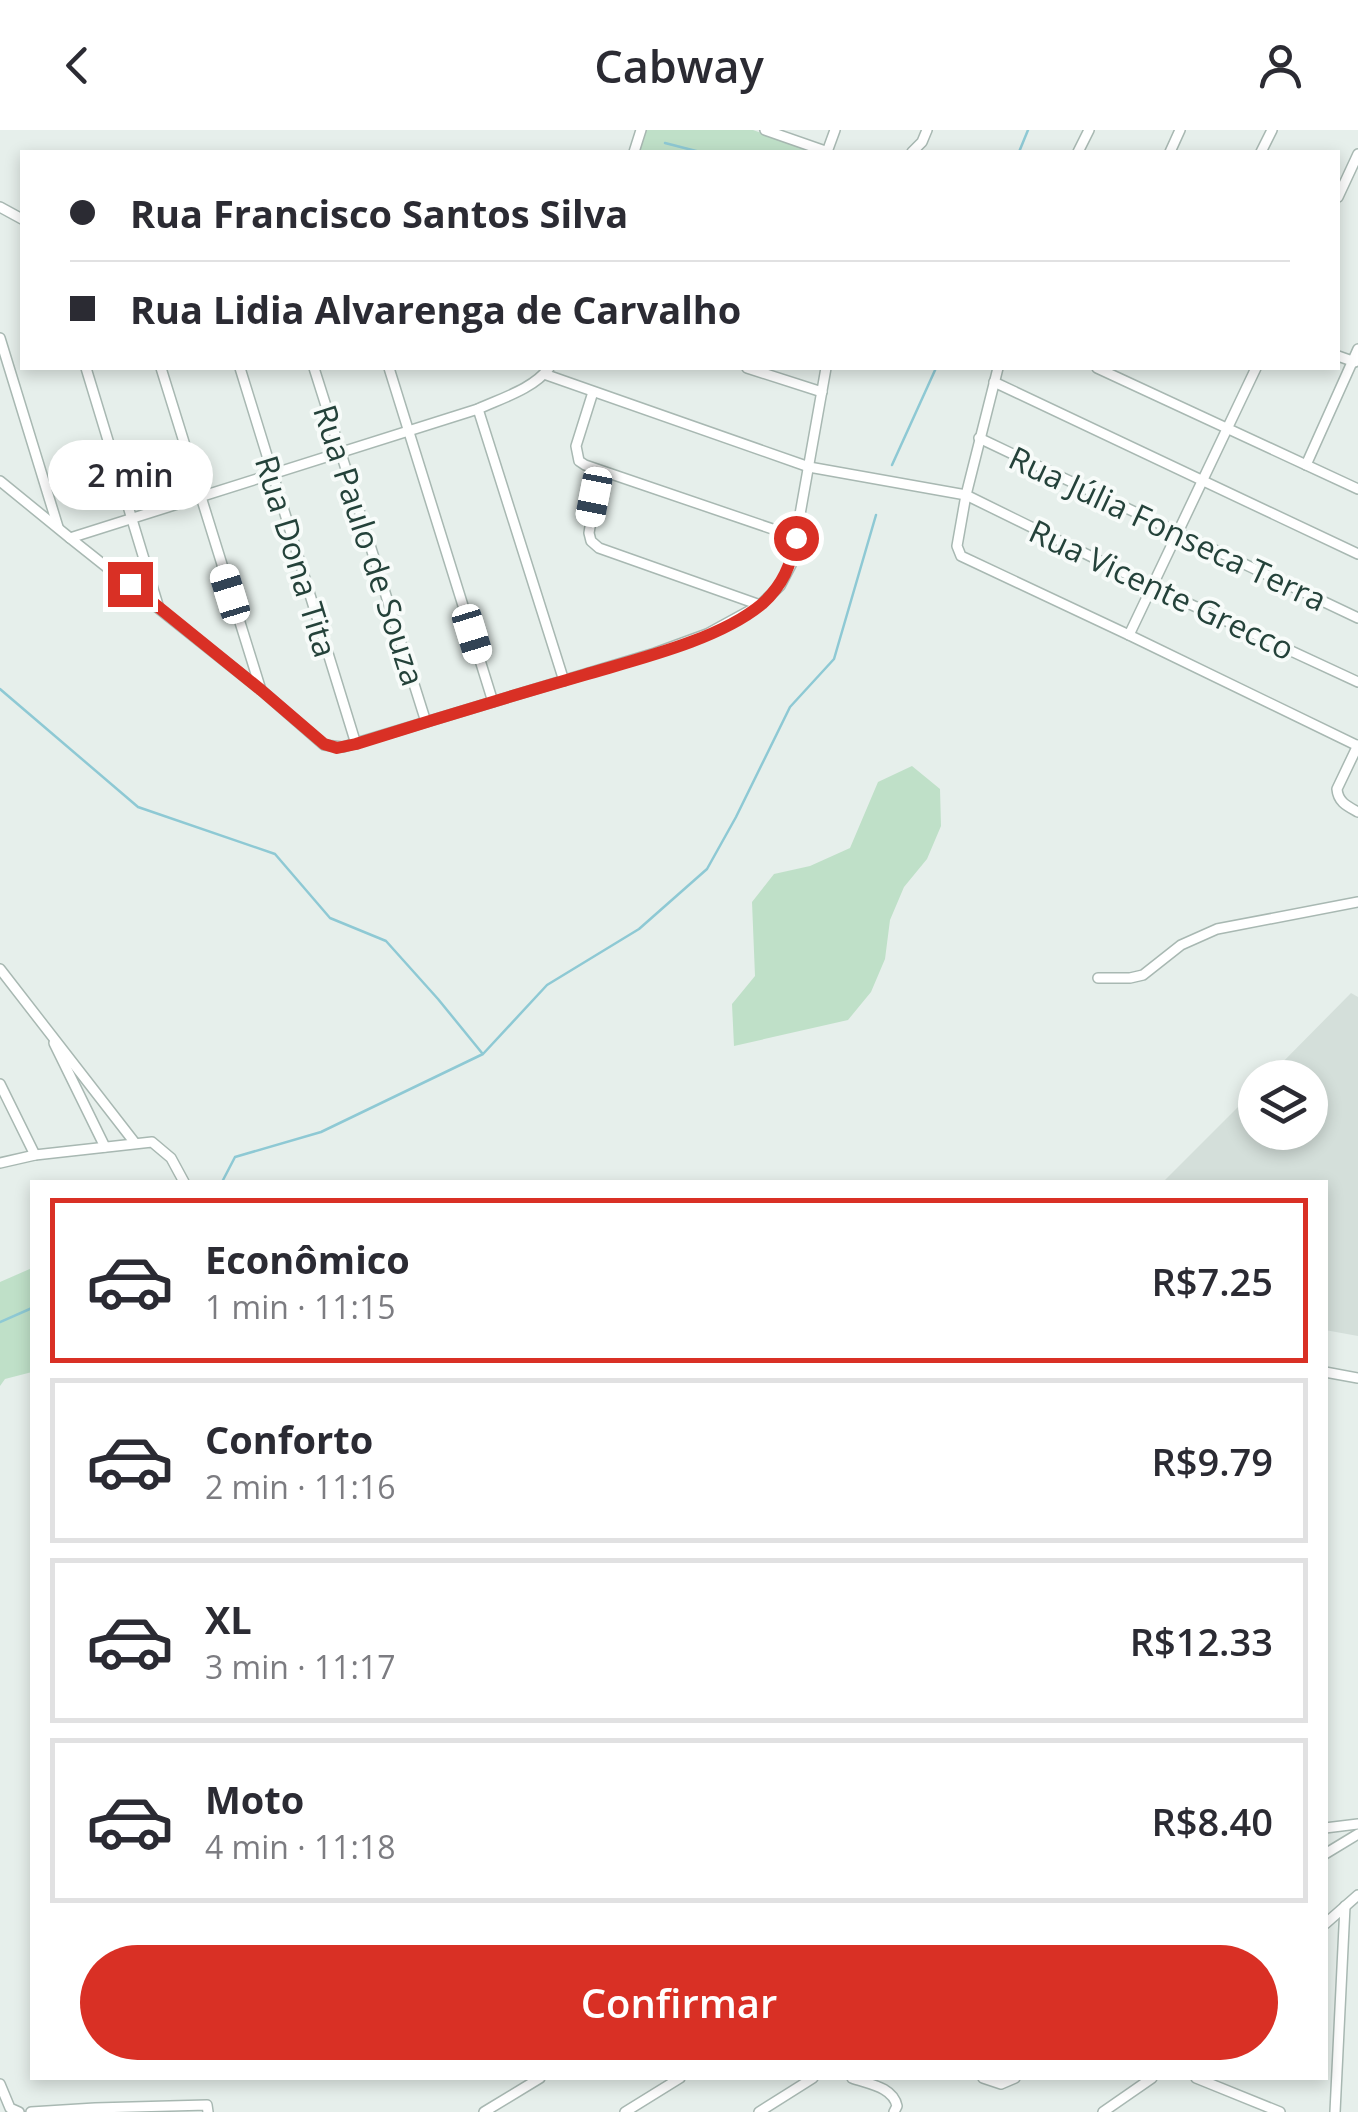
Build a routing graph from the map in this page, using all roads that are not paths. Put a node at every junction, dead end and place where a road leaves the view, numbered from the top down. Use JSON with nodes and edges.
{"nodes":[{"id":1,"x":765,"y":130,"type":"edge"},
{"id":2,"x":822,"y":150,"type":"edge"},
{"id":3,"x":1358,"y":154,"type":"edge"},
{"id":4,"x":1340,"y":192,"type":"edge"},
{"id":5,"x":0,"y":338,"type":"edge"},
{"id":6,"x":1358,"y":349,"type":"edge"},
{"id":7,"x":1355,"y":362,"type":"edge"},
{"id":8,"x":87,"y":370,"type":"edge"},
{"id":9,"x":163,"y":370,"type":"edge"},
{"id":10,"x":241,"y":370,"type":"edge"},
{"id":11,"x":315,"y":370,"type":"edge"},
{"id":12,"x":390,"y":370,"type":"edge"},
{"id":13,"x":753,"y":370,"type":"edge"},
{"id":14,"x":826,"y":370,"type":"edge"},
{"id":15,"x":997,"y":370,"type":"edge"},
{"id":16,"x":1101,"y":370,"type":"edge"},
{"id":17,"x":1255,"y":370,"type":"edge"},
{"id":18,"x":547,"y":371,"type":"edge"},
{"id":19,"x":994,"y":382,"type":"junction"},
{"id":20,"x":593,"y":392,"type":"junction"},
{"id":21,"x":822,"y":392,"type":"junction"},
{"id":22,"x":478,"y":409,"type":"junction"},
{"id":23,"x":1227,"y":428,"type":"junction"},
{"id":24,"x":409,"y":430,"type":"junction"},
{"id":25,"x":979,"y":438,"type":"junction"},
{"id":26,"x":340,"y":454,"type":"junction"},
{"id":27,"x":1306,"y":465,"type":"junction"},
{"id":28,"x":809,"y":466,"type":"junction"},
{"id":29,"x":600,"y":472,"type":"junction"},
{"id":30,"x":271,"y":475,"type":"junction"},
{"id":31,"x":0,"y":481,"type":"edge"},
{"id":32,"x":1203,"y":481,"type":"junction"},
{"id":33,"x":1358,"y":489,"type":"edge"},
{"id":34,"x":966,"y":495,"type":"junction"},
{"id":35,"x":200,"y":498,"type":"junction"},
{"id":36,"x":133,"y":517,"type":"junction"},
{"id":37,"x":58,"y":529,"type":"junction"},
{"id":38,"x":1177,"y":534,"type":"junction"},
{"id":39,"x":70,"y":538,"type":"junction"},
{"id":40,"x":796,"y":538,"type":"junction"},
{"id":41,"x":1358,"y":554,"type":"edge"},
{"id":42,"x":1153,"y":587,"type":"junction"},
{"id":43,"x":760,"y":605,"type":"junction"},
{"id":44,"x":159,"y":608,"type":"junction"},
{"id":45,"x":1358,"y":618,"type":"edge"},
{"id":46,"x":1130,"y":635,"type":"junction"},
{"id":47,"x":564,"y":681,"type":"junction"},
{"id":48,"x":1358,"y":682,"type":"edge"},
{"id":49,"x":261,"y":690,"type":"junction"},
{"id":50,"x":493,"y":702,"type":"junction"},
{"id":51,"x":426,"y":722,"type":"junction"},
{"id":52,"x":356,"y":744,"type":"junction"},
{"id":53,"x":1358,"y":746,"type":"edge"},
{"id":54,"x":1358,"y":812,"type":"edge"},
{"id":55,"x":1358,"y":902,"type":"edge"},
{"id":56,"x":0,"y":969,"type":"edge"},
{"id":57,"x":1098,"y":978,"type":"dead end"},
{"id":58,"x":44,"y":1023,"type":"junction"},
{"id":59,"x":0,"y":1084,"type":"edge"},
{"id":60,"x":135,"y":1143,"type":"junction"},
{"id":61,"x":106,"y":1147,"type":"junction"},
{"id":62,"x":35,"y":1156,"type":"junction"},
{"id":63,"x":0,"y":1163,"type":"edge"},
{"id":64,"x":183,"y":1180,"type":"edge"},
{"id":65,"x":1328,"y":1373,"type":"edge"},
{"id":66,"x":1358,"y":1378,"type":"edge"},
{"id":67,"x":1358,"y":1824,"type":"edge"},
{"id":68,"x":1328,"y":1828,"type":"edge"},
{"id":69,"x":1358,"y":1834,"type":"edge"},
{"id":70,"x":1328,"y":1852,"type":"edge"},
{"id":71,"x":1358,"y":1895,"type":"edge"},
{"id":72,"x":1345,"y":1906,"type":"junction"},
{"id":73,"x":1328,"y":1921,"type":"edge"},
{"id":74,"x":1328,"y":2052,"type":"edge"},
{"id":75,"x":1339,"y":2055,"type":"junction"},
{"id":76,"x":537,"y":2080,"type":"edge"},
{"id":77,"x":677,"y":2080,"type":"edge"},
{"id":78,"x":810,"y":2080,"type":"edge"},
{"id":79,"x":858,"y":2080,"type":"edge"},
{"id":80,"x":1149,"y":2080,"type":"edge"},
{"id":81,"x":1201,"y":2080,"type":"edge"},
{"id":82,"x":0,"y":2084,"type":"edge"},
{"id":83,"x":896,"y":2109,"type":"edge"},
{"id":84,"x":19,"y":2112,"type":"edge"},
{"id":85,"x":31,"y":2112,"type":"edge"},
{"id":86,"x":208,"y":2112,"type":"edge"},
{"id":87,"x":484,"y":2112,"type":"edge"},
{"id":88,"x":625,"y":2112,"type":"edge"},
{"id":89,"x":759,"y":2112,"type":"edge"},
{"id":90,"x":1103,"y":2112,"type":"edge"},
{"id":91,"x":1280,"y":2112,"type":"edge"},
{"id":92,"x":1335,"y":2112,"type":"edge"}],
"edges":[{"from":1,"to":2,"type":"street"},
{"from":3,"to":4,"type":"street"},
{"from":5,"to":37,"type":"street"},
{"from":6,"to":7,"type":"street"},
{"from":7,"to":27,"type":"street"},
{"from":8,"to":36,"type":"street"},
{"from":9,"to":35,"type":"street"},
{"from":10,"to":30,"type":"street","name":"Rua Dona Tita"},
{"from":11,"to":26,"type":"street","name":"Rua Paulo de Souza"},
{"from":12,"to":24,"type":"street"},
{"from":13,"to":21,"type":"street"},
{"from":14,"to":21,"type":"street"},
{"from":15,"to":19,"type":"street"},
{"from":16,"to":23,"type":"street"},
{"from":17,"to":23,"type":"street"},
{"from":18,"to":20,"type":"street","name":"Rua Vicente Grecco"},
{"from":18,"to":22,"type":"street"},
{"from":19,"to":25,"type":"street"},
{"from":19,"to":32,"type":"street"},
{"from":20,"to":28,"type":"street","name":"Rua Vicente Grecco"},
{"from":20,"to":29,"type":"street"},
{"from":21,"to":28,"type":"street"},
{"from":22,"to":24,"type":"street"},
{"from":22,"to":47,"type":"street"},
{"from":23,"to":27,"type":"street"},
{"from":23,"to":32,"type":"street"},
{"from":24,"to":26,"type":"street"},
{"from":24,"to":50,"type":"street"},
{"from":25,"to":34,"type":"street"},
{"from":25,"to":38,"type":"street","name":"Rua Júlia Fonseca Terra"},
{"from":26,"to":30,"type":"street"},
{"from":26,"to":51,"type":"street","name":"Rua Paulo de Souza"},
{"from":27,"to":33,"type":"street"},
{"from":28,"to":34,"type":"street","name":"Rua Vicente Grecco"},
{"from":28,"to":40,"type":"street"},
{"from":29,"to":40,"type":"street"},
{"from":29,"to":43,"type":"street"},
{"from":30,"to":35,"type":"street"},
{"from":30,"to":52,"type":"street","name":"Rua Dona Tita"},
{"from":31,"to":37,"type":"street"},
{"from":32,"to":38,"type":"street"},
{"from":32,"to":41,"type":"street"},
{"from":34,"to":42,"type":"street","name":"Rua Vicente Grecco"},
{"from":34,"to":46,"type":"street"},
{"from":35,"to":36,"type":"street"},
{"from":35,"to":49,"type":"street"},
{"from":36,"to":39,"type":"street"},
{"from":36,"to":44,"type":"street"},
{"from":37,"to":39,"type":"street"},
{"from":38,"to":42,"type":"street"},
{"from":38,"to":45,"type":"street","name":"Rua Júlia Fonseca Terra"},
{"from":39,"to":44,"type":"street"},
{"from":40,"to":43,"type":"street"},
{"from":42,"to":46,"type":"street"},
{"from":42,"to":48,"type":"street","name":"Rua Vicente Grecco"},
{"from":43,"to":47,"type":"street"},
{"from":44,"to":49,"type":"street"},
{"from":46,"to":53,"type":"street"},
{"from":47,"to":50,"type":"street"},
{"from":49,"to":52,"type":"street"},
{"from":50,"to":51,"type":"street"},
{"from":51,"to":52,"type":"street"},
{"from":53,"to":54,"type":"street"},
{"from":55,"to":57,"type":"street"},
{"from":56,"to":58,"type":"street"},
{"from":58,"to":60,"type":"street"},
{"from":58,"to":61,"type":"street"},
{"from":59,"to":62,"type":"street"},
{"from":60,"to":61,"type":"street"},
{"from":60,"to":64,"type":"street"},
{"from":61,"to":62,"type":"street"},
{"from":62,"to":63,"type":"street"},
{"from":65,"to":66,"type":"street"},
{"from":67,"to":68,"type":"street"},
{"from":69,"to":70,"type":"street"},
{"from":71,"to":72,"type":"street"},
{"from":72,"to":73,"type":"street"},
{"from":72,"to":75,"type":"street"},
{"from":74,"to":75,"type":"street"},
{"from":75,"to":92,"type":"street"},
{"from":76,"to":87,"type":"street"},
{"from":77,"to":88,"type":"street"},
{"from":78,"to":89,"type":"street"},
{"from":79,"to":83,"type":"street"},
{"from":80,"to":90,"type":"street"},
{"from":81,"to":91,"type":"street"},
{"from":82,"to":84,"type":"street"},
{"from":85,"to":86,"type":"street"}]}
